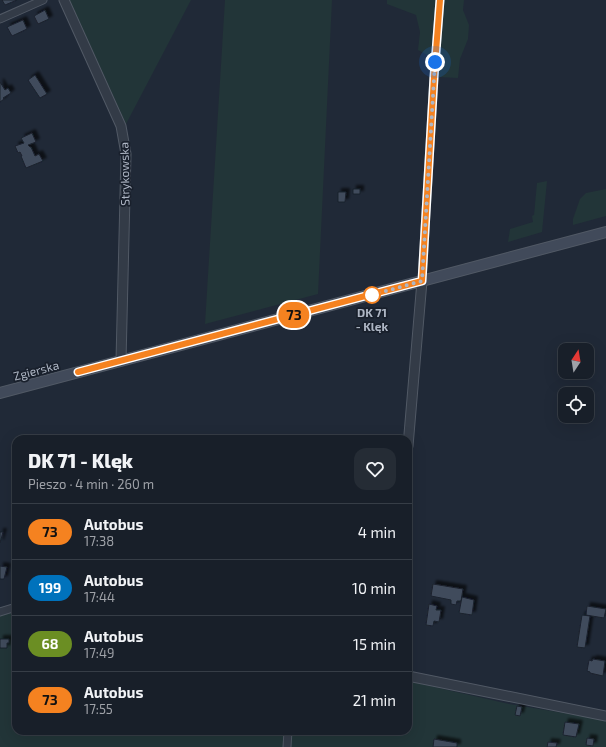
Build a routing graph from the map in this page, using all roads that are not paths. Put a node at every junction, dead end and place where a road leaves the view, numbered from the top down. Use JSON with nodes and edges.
{"nodes":[{"id":1,"x":43,"y":0,"type":"edge"},
{"id":2,"x":64,"y":0,"type":"edge"},
{"id":3,"x":440,"y":0,"type":"edge"},
{"id":4,"x":0,"y":19,"type":"edge"},
{"id":5,"x":606,"y":232,"type":"edge"},
{"id":6,"x":422,"y":281,"type":"junction"},
{"id":7,"x":121,"y":361,"type":"junction"},
{"id":8,"x":0,"y":393,"type":"edge"},
{"id":9,"x":409,"y":435,"type":"edge"},
{"id":10,"x":12,"y":608,"type":"edge"},
{"id":11,"x":0,"y":612,"type":"edge"},
{"id":12,"x":412,"y":677,"type":"edge"},
{"id":13,"x":606,"y":716,"type":"edge"},
{"id":14,"x":288,"y":735,"type":"edge"},
{"id":15,"x":287,"y":747,"type":"edge"}],
"edges":[{"from":1,"to":4,"type":"street"},
{"from":2,"to":7,"type":"street","name":"Strykowska"},
{"from":3,"to":6,"type":"street"},
{"from":5,"to":6,"type":"main road","name":"Zgierska"},
{"from":6,"to":7,"type":"main road","name":"Zgierska"},
{"from":6,"to":9,"type":"street"},
{"from":7,"to":8,"type":"main road","name":"Zgierska"},
{"from":10,"to":11,"type":"street"},
{"from":12,"to":13,"type":"street"},
{"from":14,"to":15,"type":"street"}]}
